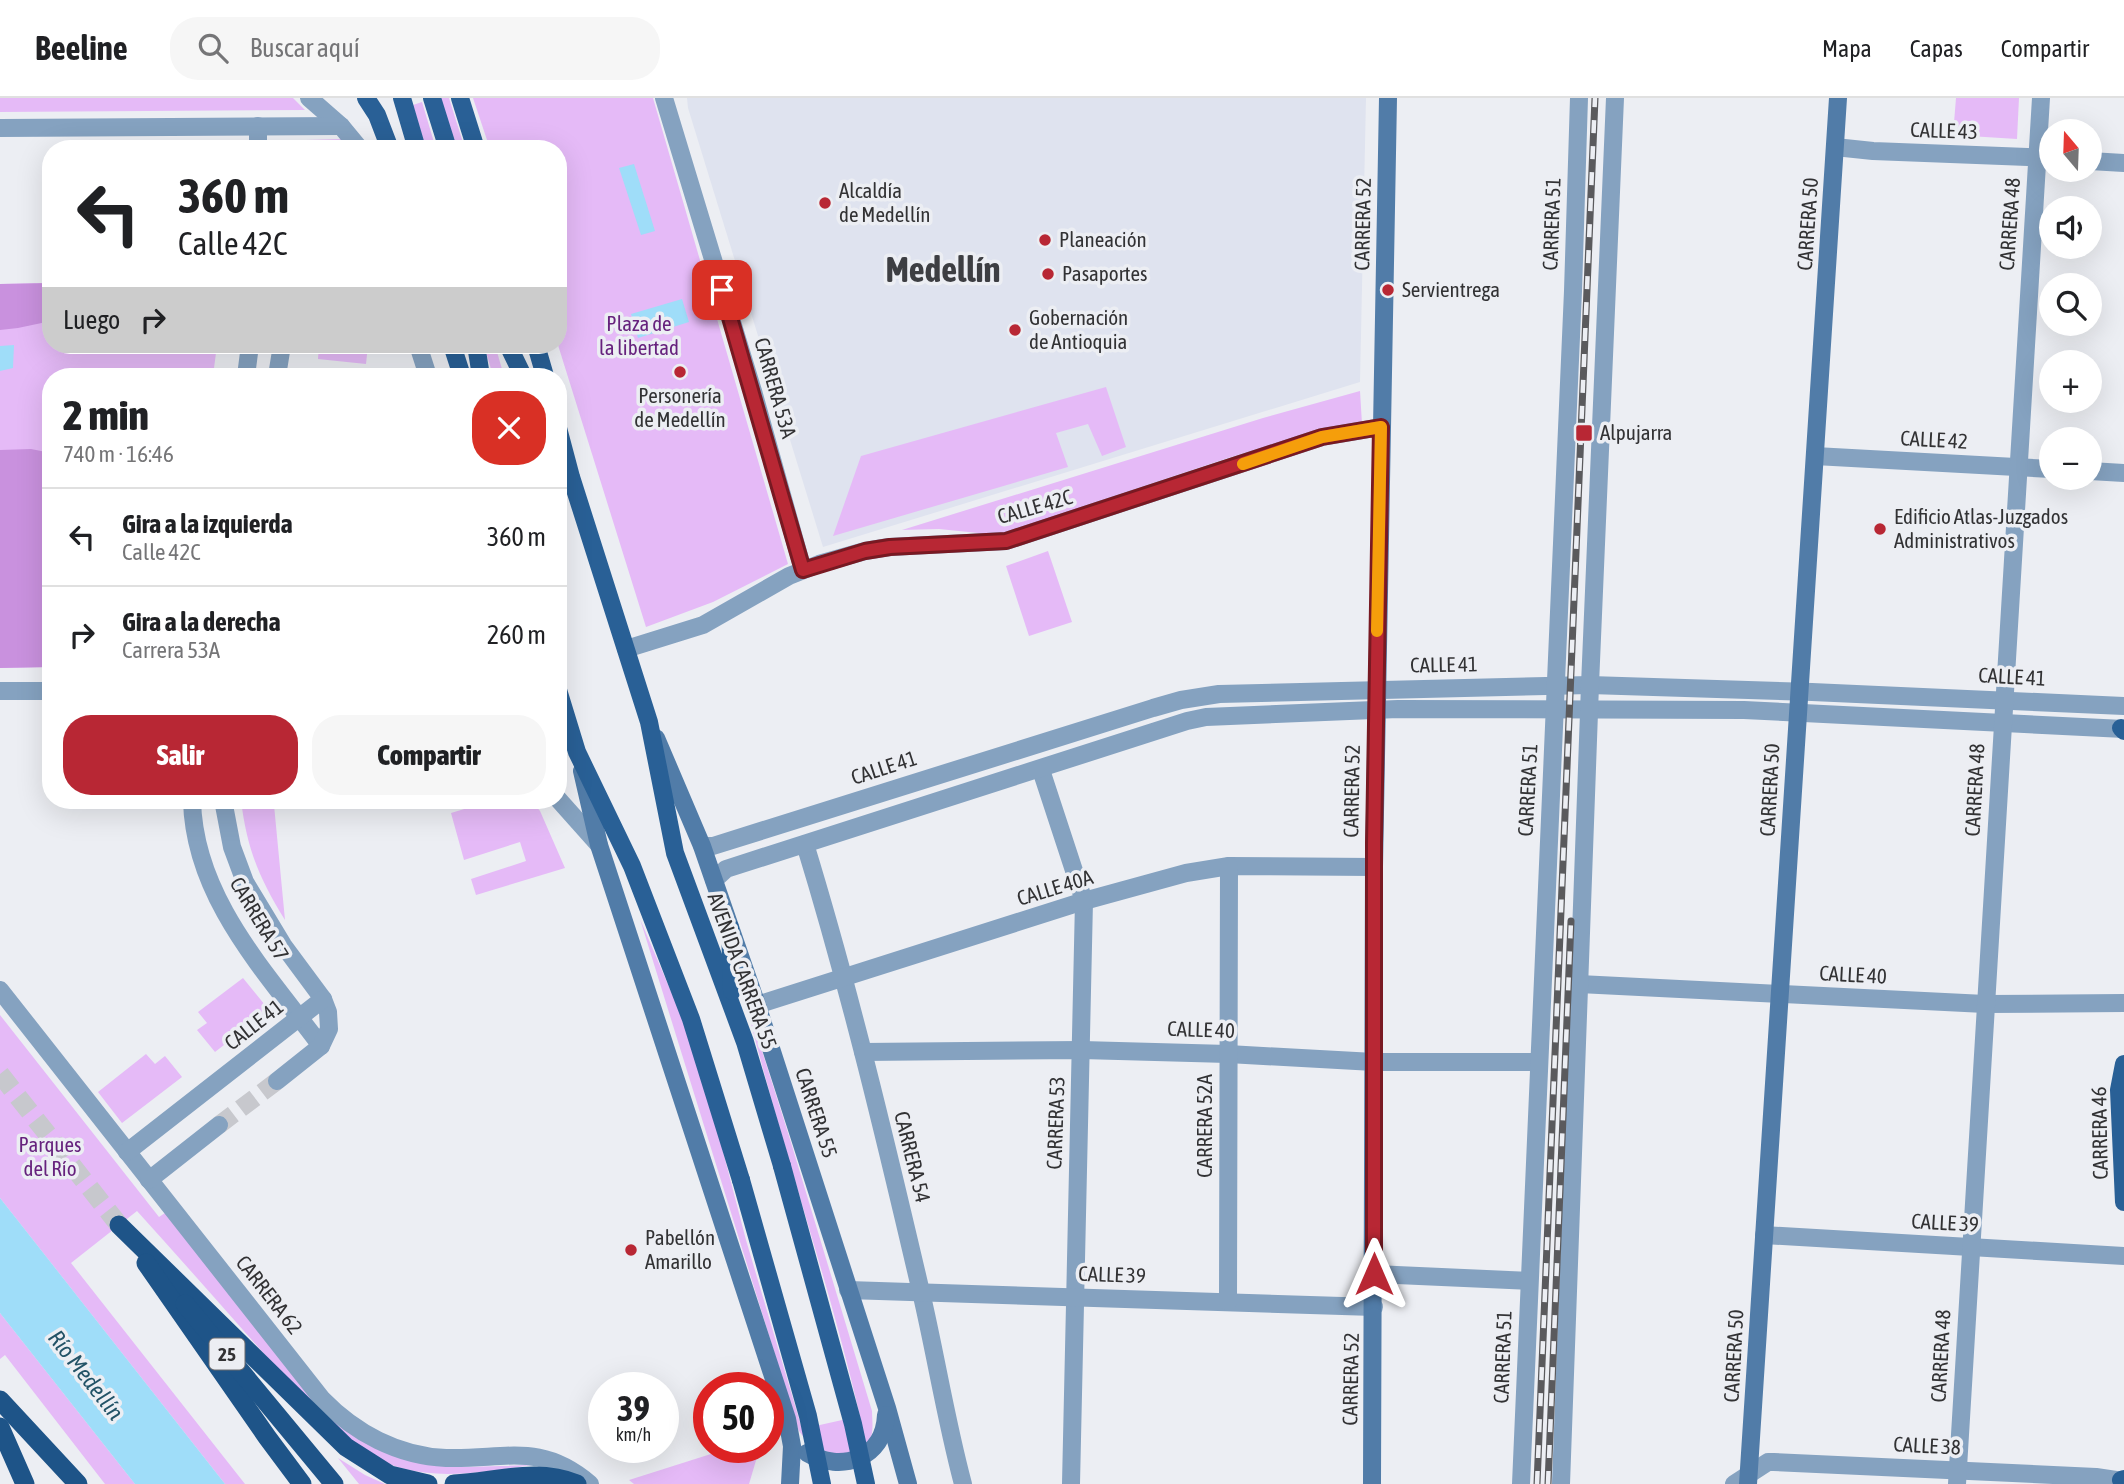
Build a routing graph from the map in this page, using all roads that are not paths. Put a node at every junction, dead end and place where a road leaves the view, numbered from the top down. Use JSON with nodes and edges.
{"nodes":[{"id":1,"x":309,"y":98,"type":"edge"},
{"id":2,"x":366,"y":98,"type":"edge"},
{"id":3,"x":402,"y":98,"type":"edge"},
{"id":4,"x":432,"y":98,"type":"edge"},
{"id":5,"x":460,"y":98,"type":"edge"},
{"id":6,"x":664,"y":98,"type":"edge"},
{"id":7,"x":1388,"y":98,"type":"edge"},
{"id":8,"x":1579,"y":98,"type":"edge"},
{"id":9,"x":1615,"y":98,"type":"edge"},
{"id":10,"x":1838,"y":98,"type":"edge"},
{"id":11,"x":2041,"y":98,"type":"edge"},
{"id":12,"x":2042,"y":119,"type":"edge"},
{"id":13,"x":341,"y":125,"type":"junction"},
{"id":14,"x":258,"y":126,"type":"junction"},
{"id":15,"x":0,"y":128,"type":"edge"},
{"id":16,"x":258,"y":140,"type":"edge"},
{"id":17,"x":353,"y":140,"type":"edge"},
{"id":18,"x":387,"y":140,"type":"edge"},
{"id":19,"x":414,"y":140,"type":"edge"},
{"id":20,"x":445,"y":140,"type":"edge"},
{"id":21,"x":472,"y":140,"type":"edge"},
{"id":22,"x":1835,"y":147,"type":"junction"},
{"id":23,"x":2039,"y":157,"type":"edge"},
{"id":24,"x":2102,"y":161,"type":"edge"},
{"id":25,"x":2124,"y":163,"type":"edge"},
{"id":26,"x":2042,"y":182,"type":"edge"},
{"id":27,"x":1381,"y":427,"type":"junction"},
{"id":28,"x":1815,"y":456,"type":"junction"},
{"id":29,"x":567,"y":462,"type":"edge"},
{"id":30,"x":2017,"y":467,"type":"junction"},
{"id":31,"x":567,"y":468,"type":"edge"},
{"id":32,"x":2039,"y":468,"type":"edge"},
{"id":33,"x":2102,"y":472,"type":"edge"},
{"id":34,"x":2124,"y":473,"type":"edge"},
{"id":35,"x":571,"y":477,"type":"junction"},
{"id":36,"x":803,"y":570,"type":"junction"},
{"id":37,"x":626,"y":649,"type":"junction"},
{"id":38,"x":1590,"y":685,"type":"junction"},
{"id":39,"x":1555,"y":687,"type":"junction"},
{"id":40,"x":1377,"y":689,"type":"junction"},
{"id":41,"x":0,"y":691,"type":"edge"},
{"id":42,"x":42,"y":691,"type":"edge"},
{"id":43,"x":1799,"y":691,"type":"junction"},
{"id":44,"x":2003,"y":700,"type":"junction"},
{"id":45,"x":2124,"y":706,"type":"edge"},
{"id":46,"x":1554,"y":710,"type":"junction"},
{"id":47,"x":1590,"y":710,"type":"junction"},
{"id":48,"x":1376,"y":711,"type":"junction"},
{"id":49,"x":1798,"y":713,"type":"junction"},
{"id":50,"x":567,"y":719,"type":"edge"},
{"id":51,"x":649,"y":722,"type":"junction"},
{"id":52,"x":1106,"y":722,"type":"junction"},
{"id":53,"x":2001,"y":723,"type":"junction"},
{"id":54,"x":2123,"y":729,"type":"edge"},
{"id":55,"x":567,"y":736,"type":"edge"},
{"id":56,"x":575,"y":745,"type":"junction"},
{"id":57,"x":1090,"y":753,"type":"junction"},
{"id":58,"x":1041,"y":770,"type":"junction"},
{"id":59,"x":193,"y":809,"type":"edge"},
{"id":60,"x":225,"y":809,"type":"edge"},
{"id":61,"x":567,"y":809,"type":"edge"},
{"id":62,"x":805,"y":844,"type":"junction"},
{"id":63,"x":599,"y":845,"type":"junction"},
{"id":64,"x":702,"y":846,"type":"junction"},
{"id":65,"x":1229,"y":866,"type":"junction"},
{"id":66,"x":1374,"y":867,"type":"junction"},
{"id":67,"x":714,"y":880,"type":"junction"},
{"id":68,"x":1084,"y":901,"type":"junction"},
{"id":69,"x":730,"y":927,"type":"junction"},
{"id":70,"x":844,"y":977,"type":"junction"},
{"id":71,"x":1579,"y":984,"type":"junction"},
{"id":72,"x":0,"y":990,"type":"edge"},
{"id":73,"x":1780,"y":994,"type":"junction"},
{"id":74,"x":323,"y":999,"type":"junction"},
{"id":75,"x":2124,"y":1003,"type":"edge"},
{"id":76,"x":1985,"y":1004,"type":"junction"},
{"id":77,"x":732,"y":1005,"type":"junction"},
{"id":78,"x":757,"y":1005,"type":"junction"},
{"id":79,"x":299,"y":1018,"type":"junction"},
{"id":80,"x":321,"y":1046,"type":"junction"},
{"id":81,"x":1082,"y":1050,"type":"junction"},
{"id":82,"x":863,"y":1052,"type":"junction"},
{"id":83,"x":1228,"y":1054,"type":"junction"},
{"id":84,"x":1374,"y":1062,"type":"junction"},
{"id":85,"x":1539,"y":1062,"type":"junction"},
{"id":86,"x":2124,"y":1064,"type":"edge"},
{"id":87,"x":276,"y":1081,"type":"tunnel mouth"},
{"id":88,"x":219,"y":1125,"type":"tunnel mouth"},
{"id":89,"x":127,"y":1152,"type":"junction"},
{"id":90,"x":149,"y":1180,"type":"junction"},
{"id":91,"x":2124,"y":1202,"type":"edge"},
{"id":92,"x":119,"y":1225,"type":"junction"},
{"id":93,"x":1764,"y":1235,"type":"junction"},
{"id":94,"x":1970,"y":1247,"type":"junction"},
{"id":95,"x":2124,"y":1256,"type":"edge"},
{"id":96,"x":1374,"y":1274,"type":"junction"},
{"id":97,"x":1529,"y":1281,"type":"junction"},
{"id":98,"x":848,"y":1290,"type":"junction"},
{"id":99,"x":921,"y":1292,"type":"junction"},
{"id":100,"x":1073,"y":1297,"type":"junction"},
{"id":101,"x":1228,"y":1302,"type":"junction"},
{"id":102,"x":1374,"y":1307,"type":"junction"},
{"id":103,"x":0,"y":1403,"type":"edge"},
{"id":104,"x":887,"y":1408,"type":"junction"},
{"id":105,"x":0,"y":1427,"type":"edge"},
{"id":106,"x":790,"y":1429,"type":"junction"},
{"id":107,"x":1957,"y":1477,"type":"edge"},
{"id":108,"x":1749,"y":1479,"type":"edge"},
{"id":109,"x":2123,"y":1480,"type":"edge"},
{"id":110,"x":25,"y":1484,"type":"edge"},
{"id":111,"x":60,"y":1484,"type":"edge"},
{"id":112,"x":78,"y":1484,"type":"edge"},
{"id":113,"x":302,"y":1484,"type":"edge"},
{"id":114,"x":334,"y":1484,"type":"edge"},
{"id":115,"x":428,"y":1484,"type":"edge"},
{"id":116,"x":454,"y":1484,"type":"edge"},
{"id":117,"x":577,"y":1484,"type":"edge"},
{"id":118,"x":590,"y":1484,"type":"edge"},
{"id":119,"x":790,"y":1484,"type":"edge"},
{"id":120,"x":822,"y":1484,"type":"edge"},
{"id":121,"x":866,"y":1484,"type":"edge"},
{"id":122,"x":908,"y":1484,"type":"edge"},
{"id":123,"x":963,"y":1484,"type":"edge"},
{"id":124,"x":1071,"y":1484,"type":"edge"},
{"id":125,"x":1372,"y":1484,"type":"edge"},
{"id":126,"x":1521,"y":1484,"type":"edge"},
{"id":127,"x":1561,"y":1484,"type":"edge"},
{"id":128,"x":1734,"y":1484,"type":"edge"}],
"edges":[{"from":1,"to":13,"type":"street"},
{"from":2,"to":18,"type":"main road"},
{"from":3,"to":19,"type":"main road"},
{"from":4,"to":20,"type":"main road"},
{"from":5,"to":21,"type":"main road"},
{"from":6,"to":36,"type":"street","name":"CARRERA 53A"},
{"from":7,"to":27,"type":"main road","name":"CARRERA 52"},
{"from":8,"to":39,"type":"street","name":"CARRERA 51"},
{"from":9,"to":38,"type":"street"},
{"from":10,"to":22,"type":"main road","name":"CARRERA 50"},
{"from":11,"to":12,"type":"street","name":"CARRERA 48"},
{"from":13,"to":14,"type":"street"},
{"from":13,"to":17,"type":"street"},
{"from":14,"to":15,"type":"street"},
{"from":14,"to":16,"type":"street"},
{"from":22,"to":23,"type":"street","name":"CALLE 43"},
{"from":22,"to":28,"type":"main road","name":"CARRERA 50"},
{"from":24,"to":25,"type":"street"},
{"from":26,"to":30,"type":"street","name":"CARRERA 48"},
{"from":27,"to":36,"type":"street","name":"CALLE 42C"},
{"from":27,"to":40,"type":"main road","name":"CARRERA 52"},
{"from":28,"to":30,"type":"street","name":"CALLE 42"},
{"from":28,"to":43,"type":"main road","name":"CARRERA 50"},
{"from":29,"to":35,"type":"main road","name":"AVENIDA CARRERA 55"},
{"from":30,"to":32,"type":"street","name":"CALLE 42"},
{"from":30,"to":44,"type":"street","name":"CARRERA 48"},
{"from":31,"to":35,"type":"main road","name":"AVENIDA CARRERA 55"},
{"from":33,"to":34,"type":"street"},
{"from":35,"to":37,"type":"main road","name":"AVENIDA CARRERA 55"},
{"from":36,"to":37,"type":"street","name":"CALLE 42C"},
{"from":37,"to":51,"type":"main road","name":"AVENIDA CARRERA 55"},
{"from":38,"to":39,"type":"street","name":"CALLE 41"},
{"from":38,"to":43,"type":"street","name":"CALLE 41"},
{"from":38,"to":47,"type":"street"},
{"from":39,"to":40,"type":"street","name":"CALLE 41"},
{"from":39,"to":46,"type":"street","name":"CARRERA 51"},
{"from":40,"to":48,"type":"main road","name":"CARRERA 52"},
{"from":40,"to":52,"type":"street","name":"CALLE 41"},
{"from":41,"to":42,"type":"street"},
{"from":43,"to":44,"type":"street","name":"CALLE 41"},
{"from":43,"to":49,"type":"main road","name":"CARRERA 50"},
{"from":44,"to":45,"type":"street","name":"CALLE 41"},
{"from":44,"to":53,"type":"street","name":"CARRERA 48"},
{"from":46,"to":47,"type":"street","name":"CALLE 41"},
{"from":46,"to":48,"type":"street","name":"CALLE 41"},
{"from":46,"to":85,"type":"street","name":"CARRERA 51"},
{"from":47,"to":49,"type":"street","name":"CALLE 41"},
{"from":47,"to":71,"type":"street"},
{"from":48,"to":57,"type":"street","name":"CALLE 41"},
{"from":48,"to":66,"type":"main road","name":"CARRERA 52"},
{"from":49,"to":53,"type":"street","name":"CALLE 41"},
{"from":49,"to":73,"type":"main road","name":"CARRERA 50"},
{"from":50,"to":56,"type":"main road"},
{"from":51,"to":64,"type":"main road","name":"CARRERA 55"},
{"from":51,"to":77,"type":"main road","name":"AVENIDA CARRERA 55"},
{"from":52,"to":57,"type":"street"},
{"from":52,"to":64,"type":"street","name":"CALLE 41"},
{"from":53,"to":54,"type":"street","name":"CALLE 41"},
{"from":53,"to":76,"type":"street","name":"CARRERA 48"},
{"from":55,"to":56,"type":"main road"},
{"from":56,"to":63,"type":"main road"},
{"from":56,"to":120,"type":"main road","bridge":true},
{"from":57,"to":58,"type":"street","name":"CALLE 41"},
{"from":58,"to":62,"type":"street","name":"CALLE 41"},
{"from":58,"to":68,"type":"street","name":"CARRERA 53"},
{"from":59,"to":79,"type":"street","name":"CARRERA 57"},
{"from":60,"to":74,"type":"street","name":"CARRERA 57"},
{"from":61,"to":63,"type":"street"},
{"from":62,"to":67,"type":"street","name":"CALLE 41"},
{"from":62,"to":70,"type":"street","name":"CARRERA 54"},
{"from":63,"to":106,"type":"main road"},
{"from":64,"to":67,"type":"main road","name":"CARRERA 55"},
{"from":65,"to":66,"type":"street","name":"CALLE 40A"},
{"from":65,"to":68,"type":"street","name":"CALLE 40A"},
{"from":65,"to":83,"type":"street","name":"CARRERA 52A"},
{"from":66,"to":84,"type":"main road","name":"CARRERA 52"},
{"from":67,"to":69,"type":"main road","name":"CARRERA 55"},
{"from":68,"to":70,"type":"street","name":"CALLE 40A"},
{"from":68,"to":81,"type":"street","name":"CARRERA 53"},
{"from":69,"to":77,"type":"main road"},
{"from":69,"to":78,"type":"main road","name":"CARRERA 55"},
{"from":70,"to":78,"type":"street","name":"CALLE 40A"},
{"from":70,"to":82,"type":"street","name":"CARRERA 54"},
{"from":71,"to":73,"type":"street","name":"CALLE 40"},
{"from":71,"to":127,"type":"street"},
{"from":72,"to":89,"type":"street","name":"CARRERA 62"},
{"from":73,"to":76,"type":"street","name":"CALLE 40"},
{"from":73,"to":93,"type":"main road","name":"CARRERA 50"},
{"from":74,"to":79,"type":"street","name":"CALLE 41"},
{"from":74,"to":80,"type":"street"},
{"from":75,"to":76,"type":"street","name":"CALLE 40"},
{"from":76,"to":94,"type":"street","name":"CARRERA 48"},
{"from":77,"to":121,"type":"main road","name":"AVENIDA CARRERA 55","bridge":true},
{"from":78,"to":98,"type":"main road","name":"CARRERA 55"},
{"from":79,"to":80,"type":"street","name":"CARRERA 57"},
{"from":79,"to":89,"type":"street","name":"CALLE 41"},
{"from":80,"to":87,"type":"street"},
{"from":81,"to":82,"type":"street","name":"CALLE 40"},
{"from":81,"to":83,"type":"street","name":"CALLE 40"},
{"from":81,"to":100,"type":"street","name":"CARRERA 53"},
{"from":82,"to":99,"type":"street","name":"CARRERA 54"},
{"from":83,"to":84,"type":"street","name":"CALLE 40"},
{"from":83,"to":101,"type":"street","name":"CARRERA 52A"},
{"from":84,"to":85,"type":"street","name":"CALLE 40"},
{"from":84,"to":96,"type":"main road","name":"CARRERA 52"},
{"from":85,"to":97,"type":"street","name":"CARRERA 51"},
{"from":86,"to":91,"type":"main road","name":"CARRERA 46"},
{"from":88,"to":90,"type":"street"},
{"from":89,"to":90,"type":"street","name":"CARRERA 62"},
{"from":90,"to":118,"type":"street","name":"CARRERA 62"},
{"from":92,"to":113,"type":"highway","number":"25"},
{"from":92,"to":114,"type":"highway","number":"25"},
{"from":92,"to":115,"type":"highway"},
{"from":93,"to":94,"type":"street","name":"CALLE 39"},
{"from":93,"to":108,"type":"main road","name":"CARRERA 50"},
{"from":94,"to":95,"type":"street","name":"CALLE 39"},
{"from":94,"to":107,"type":"street","name":"CARRERA 48"},
{"from":96,"to":97,"type":"street"},
{"from":96,"to":102,"type":"main road","name":"CARRERA 52"},
{"from":97,"to":126,"type":"street","name":"CARRERA 51"},
{"from":98,"to":99,"type":"street","name":"CALLE 39"},
{"from":98,"to":104,"type":"main road","name":"CARRERA 55"},
{"from":99,"to":100,"type":"street","name":"CALLE 39"},
{"from":99,"to":123,"type":"street","name":"CARRERA 54"},
{"from":100,"to":101,"type":"street","name":"CALLE 39"},
{"from":100,"to":124,"type":"street","name":"CARRERA 53"},
{"from":101,"to":102,"type":"street","name":"CALLE 39"},
{"from":102,"to":125,"type":"main road","name":"CARRERA 52"},
{"from":103,"to":111,"type":"highway"},
{"from":103,"to":112,"type":"highway"},
{"from":104,"to":106,"type":"main road"},
{"from":104,"to":122,"type":"main road","name":"CARRERA 55"},
{"from":105,"to":110,"type":"highway"},
{"from":106,"to":119,"type":"main road"},
{"from":107,"to":108,"type":"street","name":"CALLE 38"},
{"from":107,"to":109,"type":"street","name":"CALLE 38"},
{"from":108,"to":128,"type":"street","name":"CALLE 38"},
{"from":116,"to":117,"type":"highway"}]}
